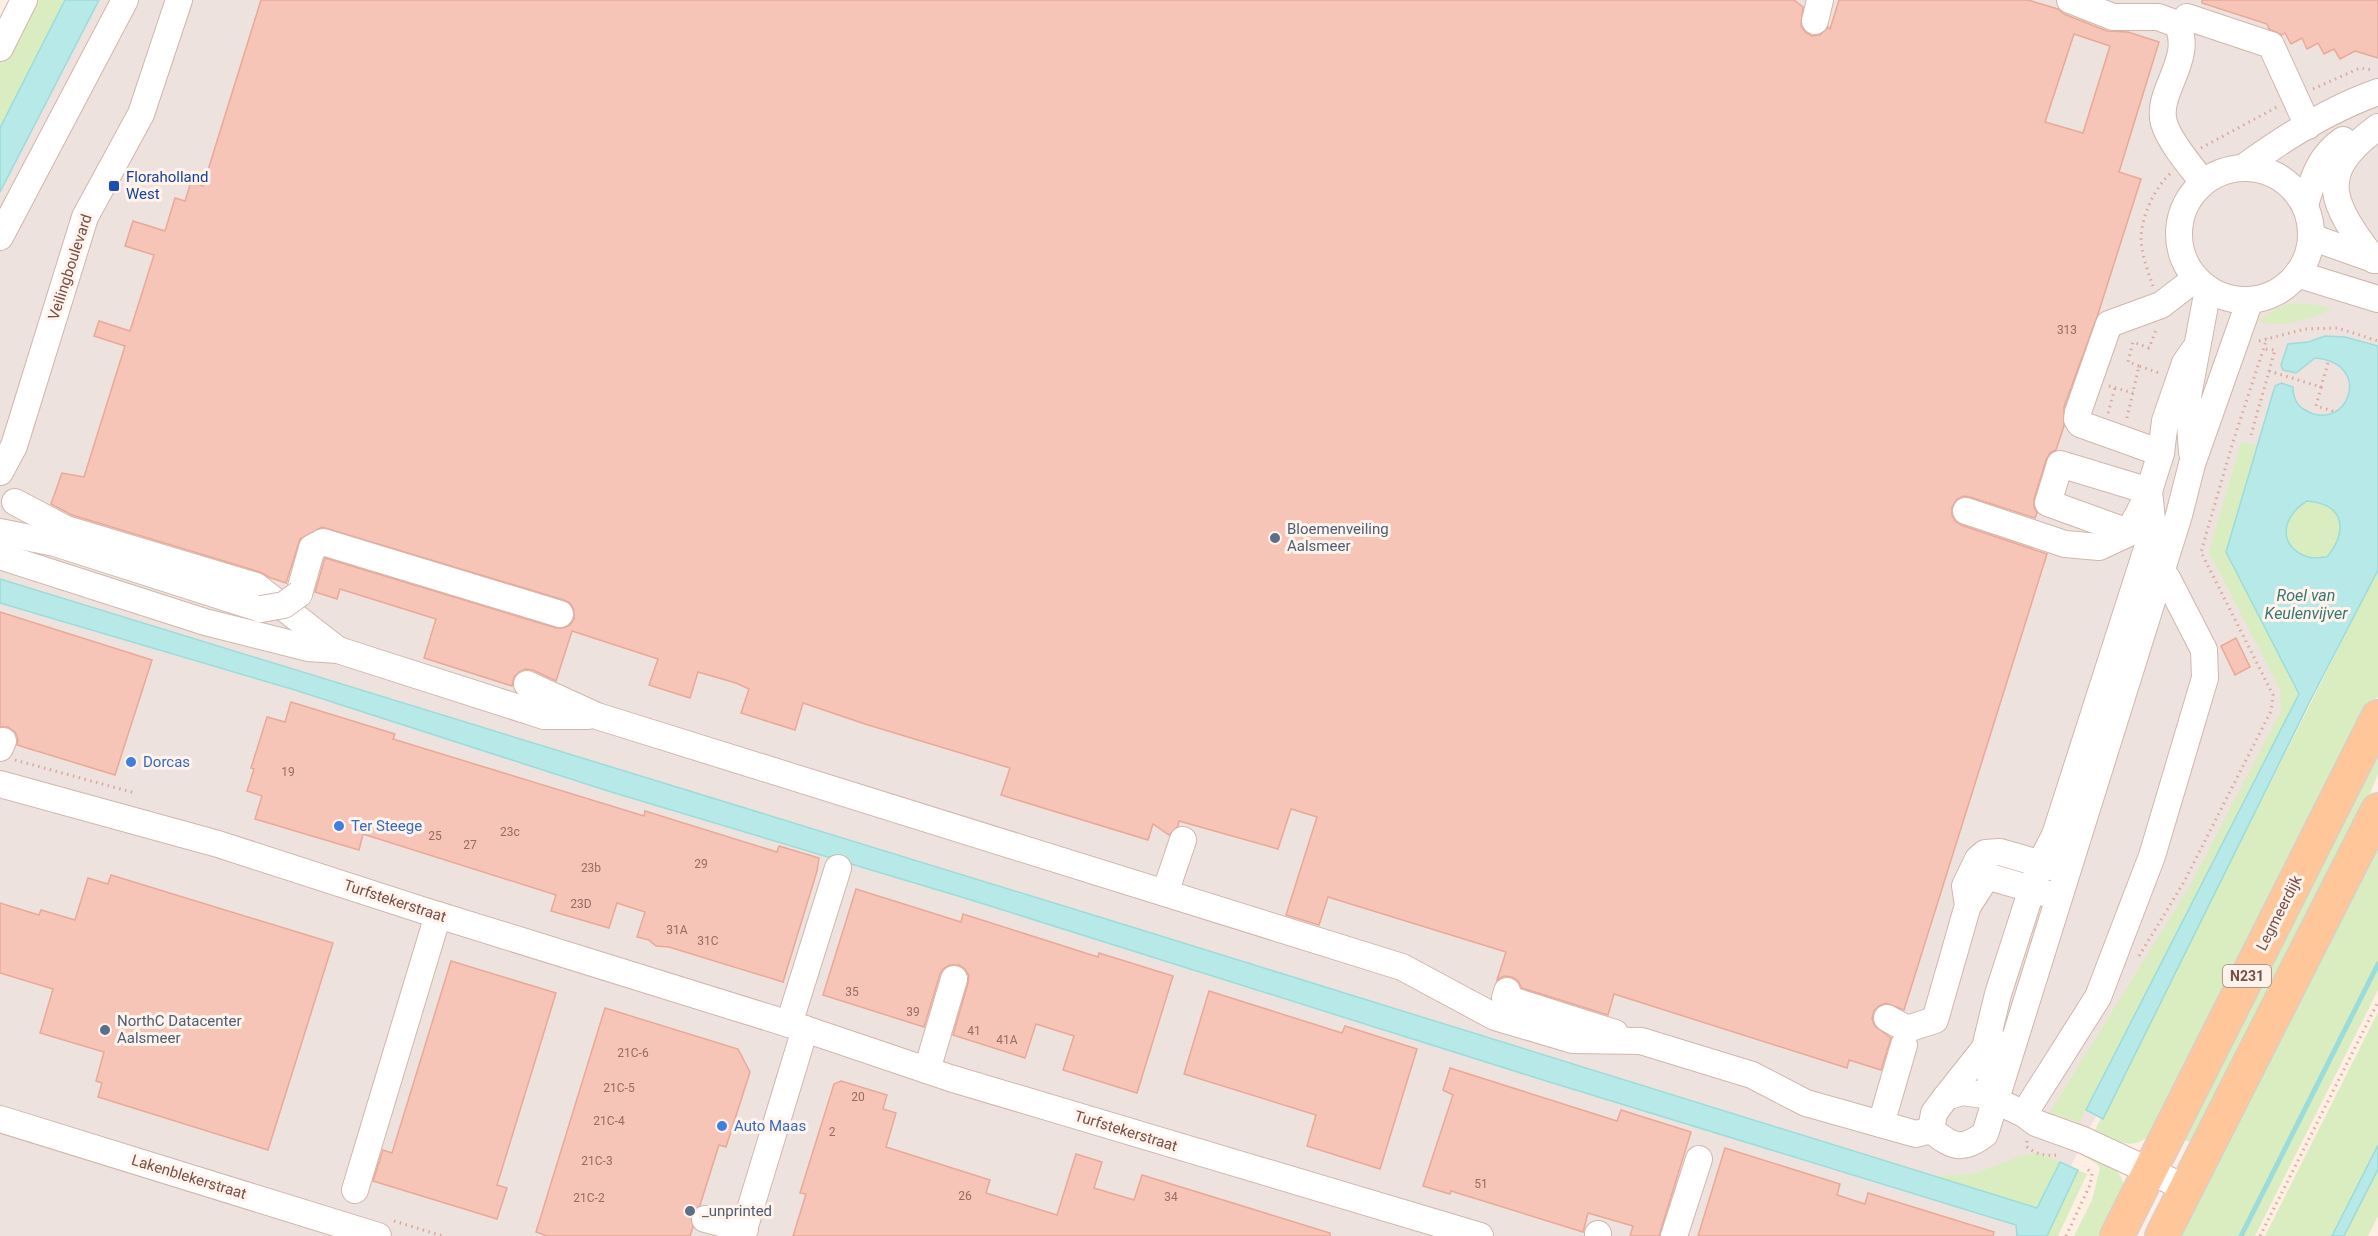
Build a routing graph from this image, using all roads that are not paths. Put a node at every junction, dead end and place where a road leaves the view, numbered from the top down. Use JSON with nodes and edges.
{"nodes":[{"id":1,"x":125,"y":0,"type":"edge"},
{"id":2,"x":179,"y":0,"type":"edge"},
{"id":3,"x":2070,"y":0,"type":"edge"},
{"id":4,"x":11,"y":8,"type":"edge"},
{"id":5,"x":2187,"y":16,"type":"dead end"},
{"id":6,"x":0,"y":48,"type":"edge"},
{"id":7,"x":2378,"y":92,"type":"edge"},
{"id":8,"x":2308,"y":126,"type":"junction"},
{"id":9,"x":2378,"y":126,"type":"edge"},
{"id":10,"x":2244,"y":167,"type":"junction"},
{"id":11,"x":2203,"y":182,"type":"junction"},
{"id":12,"x":2305,"y":205,"type":"junction"},
{"id":13,"x":0,"y":237,"type":"edge"},
{"id":14,"x":2311,"y":237,"type":"junction"},
{"id":15,"x":2376,"y":260,"type":"edge"},
{"id":16,"x":2297,"y":274,"type":"junction"},
{"id":17,"x":2202,"y":284,"type":"junction"},
{"id":18,"x":2378,"y":299,"type":"edge"},
{"id":19,"x":2250,"y":300,"type":"junction"},
{"id":20,"x":2197,"y":346,"type":"junction"},
{"id":21,"x":2220,"y":388,"type":"junction"},
{"id":22,"x":2191,"y":427,"type":"junction"},
{"id":23,"x":2161,"y":453,"type":"junction"},
{"id":24,"x":2192,"y":464,"type":"junction"},
{"id":25,"x":0,"y":474,"type":"edge"},
{"id":26,"x":2149,"y":491,"type":"junction"},
{"id":27,"x":1966,"y":511,"type":"dead end"},
{"id":28,"x":7,"y":518,"type":"edge"},
{"id":29,"x":2128,"y":532,"type":"junction"},
{"id":30,"x":0,"y":556,"type":"edge"},
{"id":31,"x":2159,"y":575,"type":"junction"},
{"id":32,"x":560,"y":614,"type":"dead end"},
{"id":33,"x":338,"y":650,"type":"junction"},
{"id":34,"x":527,"y":684,"type":"dead end"},
{"id":35,"x":597,"y":716,"type":"junction"},
{"id":36,"x":2378,"y":717,"type":"edge"},
{"id":37,"x":1,"y":785,"type":"edge"},
{"id":38,"x":2378,"y":810,"type":"edge"},
{"id":39,"x":1183,"y":840,"type":"dead end"},
{"id":40,"x":2040,"y":864,"type":"junction"},
{"id":41,"x":838,"y":868,"type":"dead end"},
{"id":42,"x":2067,"y":871,"type":"junction"},
{"id":43,"x":2032,"y":890,"type":"junction"},
{"id":44,"x":1166,"y":893,"type":"junction"},
{"id":45,"x":2059,"y":897,"type":"junction"},
{"id":46,"x":1968,"y":905,"type":"junction"},
{"id":47,"x":438,"y":915,"type":"junction"},
{"id":48,"x":954,"y":980,"type":"dead end"},
{"id":49,"x":2032,"y":990,"type":"junction"},
{"id":50,"x":1507,"y":992,"type":"dead end"},
{"id":51,"x":1887,"y":1018,"type":"dead end"},
{"id":52,"x":797,"y":1026,"type":"junction"},
{"id":53,"x":1641,"y":1041,"type":"junction"},
{"id":54,"x":1904,"y":1045,"type":"dead end"},
{"id":55,"x":1985,"y":1048,"type":"junction"},
{"id":56,"x":927,"y":1070,"type":"junction"},
{"id":57,"x":1946,"y":1097,"type":"junction"},
{"id":58,"x":1995,"y":1100,"type":"junction"},
{"id":59,"x":2024,"y":1114,"type":"junction"},
{"id":60,"x":0,"y":1119,"type":"edge"},
{"id":61,"x":1881,"y":1124,"type":"junction"},
{"id":62,"x":1931,"y":1131,"type":"junction"},
{"id":63,"x":1700,"y":1159,"type":"dead end"},
{"id":64,"x":2148,"y":1172,"type":"junction"},
{"id":65,"x":2186,"y":1188,"type":"junction"},
{"id":66,"x":356,"y":1190,"type":"dead end"},
{"id":67,"x":705,"y":1219,"type":"dead end"},
{"id":68,"x":743,"y":1233,"type":"edge"},
{"id":69,"x":1469,"y":1234,"type":"edge"},
{"id":70,"x":378,"y":1236,"type":"edge"},
{"id":71,"x":1674,"y":1236,"type":"edge"},
{"id":72,"x":2117,"y":1236,"type":"edge"},
{"id":73,"x":2162,"y":1236,"type":"edge"}],
"edges":[{"from":1,"to":13,"type":"street"},
{"from":2,"to":25,"type":"street","name":"Veilingboulevard"},
{"from":3,"to":11,"type":"street"},
{"from":4,"to":6,"type":"street"},
{"from":5,"to":8,"type":"street"},
{"from":7,"to":8,"type":"street"},
{"from":8,"to":10,"type":"street"},
{"from":9,"to":12,"type":"street"},
{"from":9,"to":15,"type":"street"},
{"from":10,"to":11,"type":"street"},
{"from":10,"to":12,"type":"street"},
{"from":11,"to":17,"type":"street"},
{"from":12,"to":14,"type":"street"},
{"from":14,"to":15,"type":"street"},
{"from":14,"to":16,"type":"street"},
{"from":16,"to":18,"type":"street"},
{"from":16,"to":19,"type":"street"},
{"from":17,"to":19,"type":"street"},
{"from":17,"to":20,"type":"street"},
{"from":17,"to":23,"type":"street"},
{"from":19,"to":21,"type":"street"},
{"from":20,"to":22,"type":"street"},
{"from":20,"to":23,"type":"street"},
{"from":21,"to":22,"type":"street"},
{"from":21,"to":24,"type":"street"},
{"from":22,"to":23,"type":"street"},
{"from":22,"to":24,"type":"street"},
{"from":23,"to":26,"type":"street"},
{"from":24,"to":31,"type":"street"},
{"from":25,"to":28,"type":"street"},
{"from":26,"to":29,"type":"street"},
{"from":26,"to":29,"type":"street"},
{"from":26,"to":40,"type":"street"},
{"from":27,"to":29,"type":"street"},
{"from":28,"to":32,"type":"street","bridge":true},
{"from":28,"to":33,"type":"street"},
{"from":30,"to":33,"type":"street"},
{"from":31,"to":42,"type":"street"},
{"from":31,"to":59,"type":"street"},
{"from":33,"to":35,"type":"street"},
{"from":34,"to":35,"type":"street"},
{"from":35,"to":44,"type":"street"},
{"from":36,"to":64,"type":"main road","name":"Legmeerdijk","number":"N231"},
{"from":37,"to":47,"type":"street","name":"Turfstekerstraat"},
{"from":38,"to":65,"type":"main road","number":"N231"},
{"from":39,"to":44,"type":"street"},
{"from":40,"to":42,"type":"street"},
{"from":40,"to":43,"type":"street"},
{"from":40,"to":46,"type":"street"},
{"from":41,"to":52,"type":"street"},
{"from":42,"to":45,"type":"street"},
{"from":43,"to":45,"type":"street"},
{"from":43,"to":46,"type":"street"},
{"from":43,"to":55,"type":"street"},
{"from":44,"to":53,"type":"street"},
{"from":45,"to":49,"type":"street"},
{"from":46,"to":51,"type":"street"},
{"from":47,"to":52,"type":"street","name":"Turfstekerstraat"},
{"from":47,"to":66,"type":"street"},
{"from":48,"to":56,"type":"street"},
{"from":49,"to":55,"type":"street"},
{"from":49,"to":58,"type":"street"},
{"from":50,"to":53,"type":"street"},
{"from":52,"to":56,"type":"street","name":"Turfstekerstraat"},
{"from":52,"to":68,"type":"street"},
{"from":53,"to":61,"type":"street"},
{"from":54,"to":61,"type":"street"},
{"from":55,"to":57,"type":"street"},
{"from":55,"to":58,"type":"street"},
{"from":56,"to":69,"type":"street","name":"Turfstekerstraat"},
{"from":57,"to":58,"type":"street"},
{"from":57,"to":62,"type":"street"},
{"from":58,"to":59,"type":"street"},
{"from":58,"to":62,"type":"street"},
{"from":59,"to":64,"type":"street"},
{"from":60,"to":70,"type":"street","name":"Lakenblekerstraat"},
{"from":61,"to":62,"type":"street"},
{"from":63,"to":71,"type":"street"},
{"from":64,"to":65,"type":"street"},
{"from":64,"to":72,"type":"main road","name":"Legmeerdijk","number":"N231"},
{"from":65,"to":73,"type":"main road","number":"N231"},
{"from":67,"to":68,"type":"street"}]}
